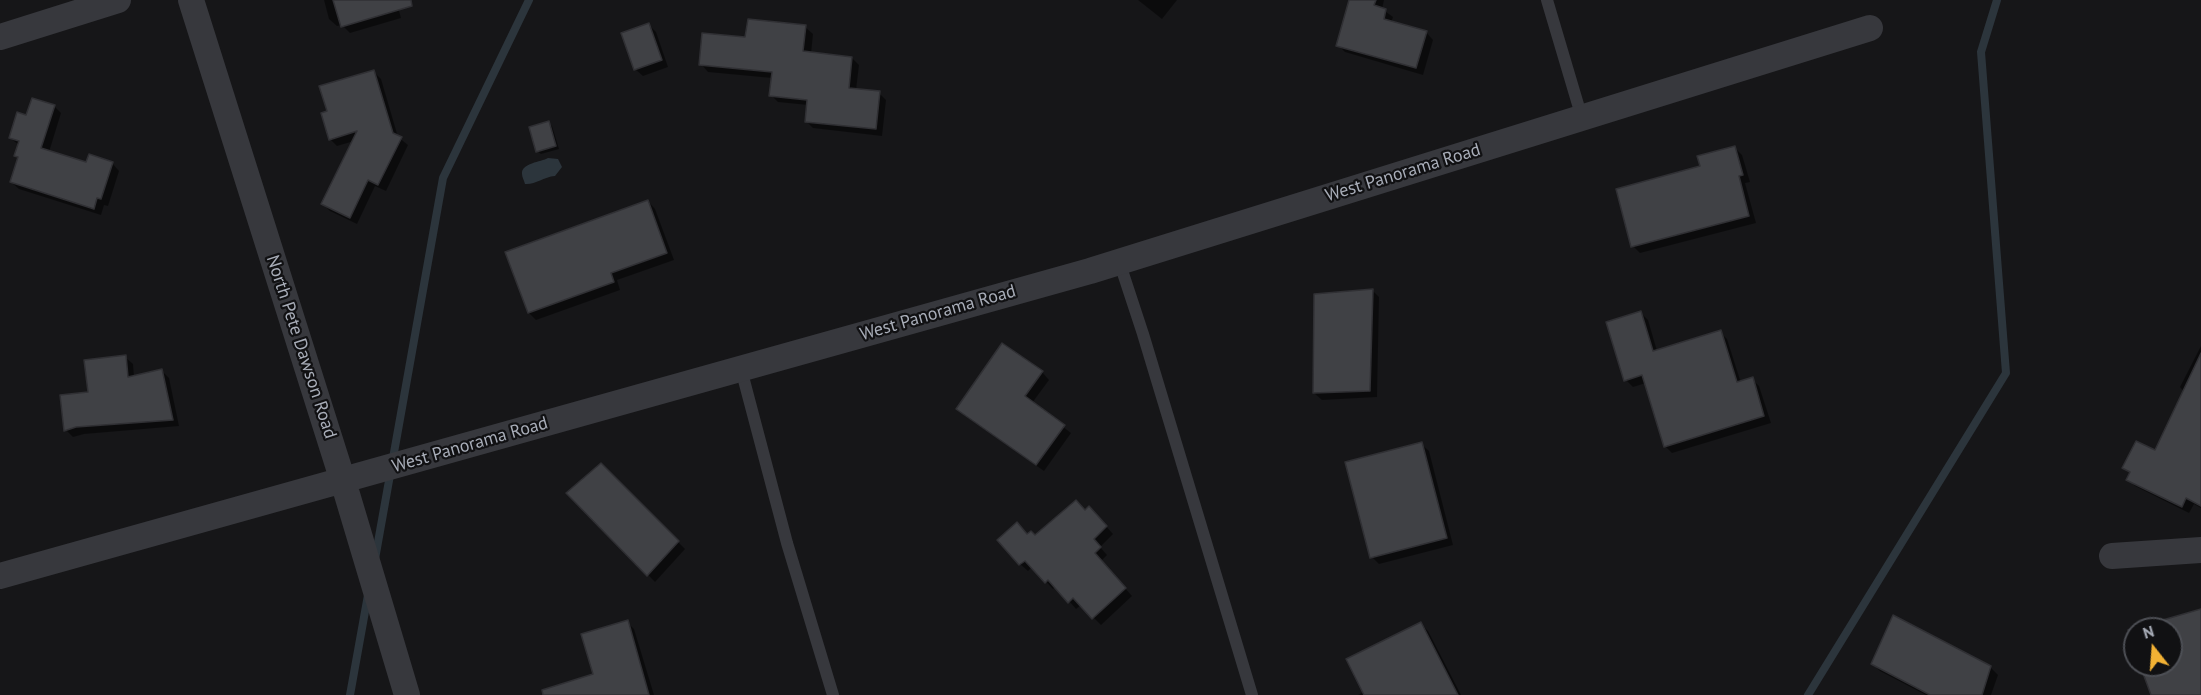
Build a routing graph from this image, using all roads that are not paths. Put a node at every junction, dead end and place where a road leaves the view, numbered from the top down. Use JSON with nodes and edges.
{"nodes":[{"id":1,"x":118,"y":0,"type":"edge"},
{"id":2,"x":191,"y":0,"type":"edge"},
{"id":3,"x":1547,"y":0,"type":"edge"},
{"id":4,"x":1870,"y":28,"type":"dead end"},
{"id":5,"x":0,"y":37,"type":"edge"},
{"id":6,"x":1582,"y":118,"type":"junction"},
{"id":7,"x":1119,"y":261,"type":"junction"},
{"id":8,"x":741,"y":369,"type":"junction"},
{"id":9,"x":343,"y":481,"type":"junction"},
{"id":10,"x":2201,"y":550,"type":"edge"},
{"id":11,"x":2112,"y":555,"type":"dead end"},
{"id":12,"x":0,"y":576,"type":"edge"},
{"id":13,"x":407,"y":695,"type":"edge"},
{"id":14,"x":833,"y":695,"type":"edge"},
{"id":15,"x":1252,"y":695,"type":"edge"}],
"edges":[{"from":1,"to":5,"type":"street"},
{"from":2,"to":9,"type":"street","name":"North Pete Dawson Road"},
{"from":3,"to":6,"type":"lane"},
{"from":4,"to":6,"type":"street","name":"West Panorama Road"},
{"from":6,"to":7,"type":"street","name":"West Panorama Road"},
{"from":7,"to":8,"type":"street","name":"West Panorama Road"},
{"from":7,"to":15,"type":"lane"},
{"from":8,"to":9,"type":"street","name":"West Panorama Road"},
{"from":8,"to":14,"type":"lane"},
{"from":9,"to":12,"type":"street","name":"West Panorama Road"},
{"from":9,"to":13,"type":"street","name":"North Pete Dawson Road"},
{"from":10,"to":11,"type":"street"}]}
